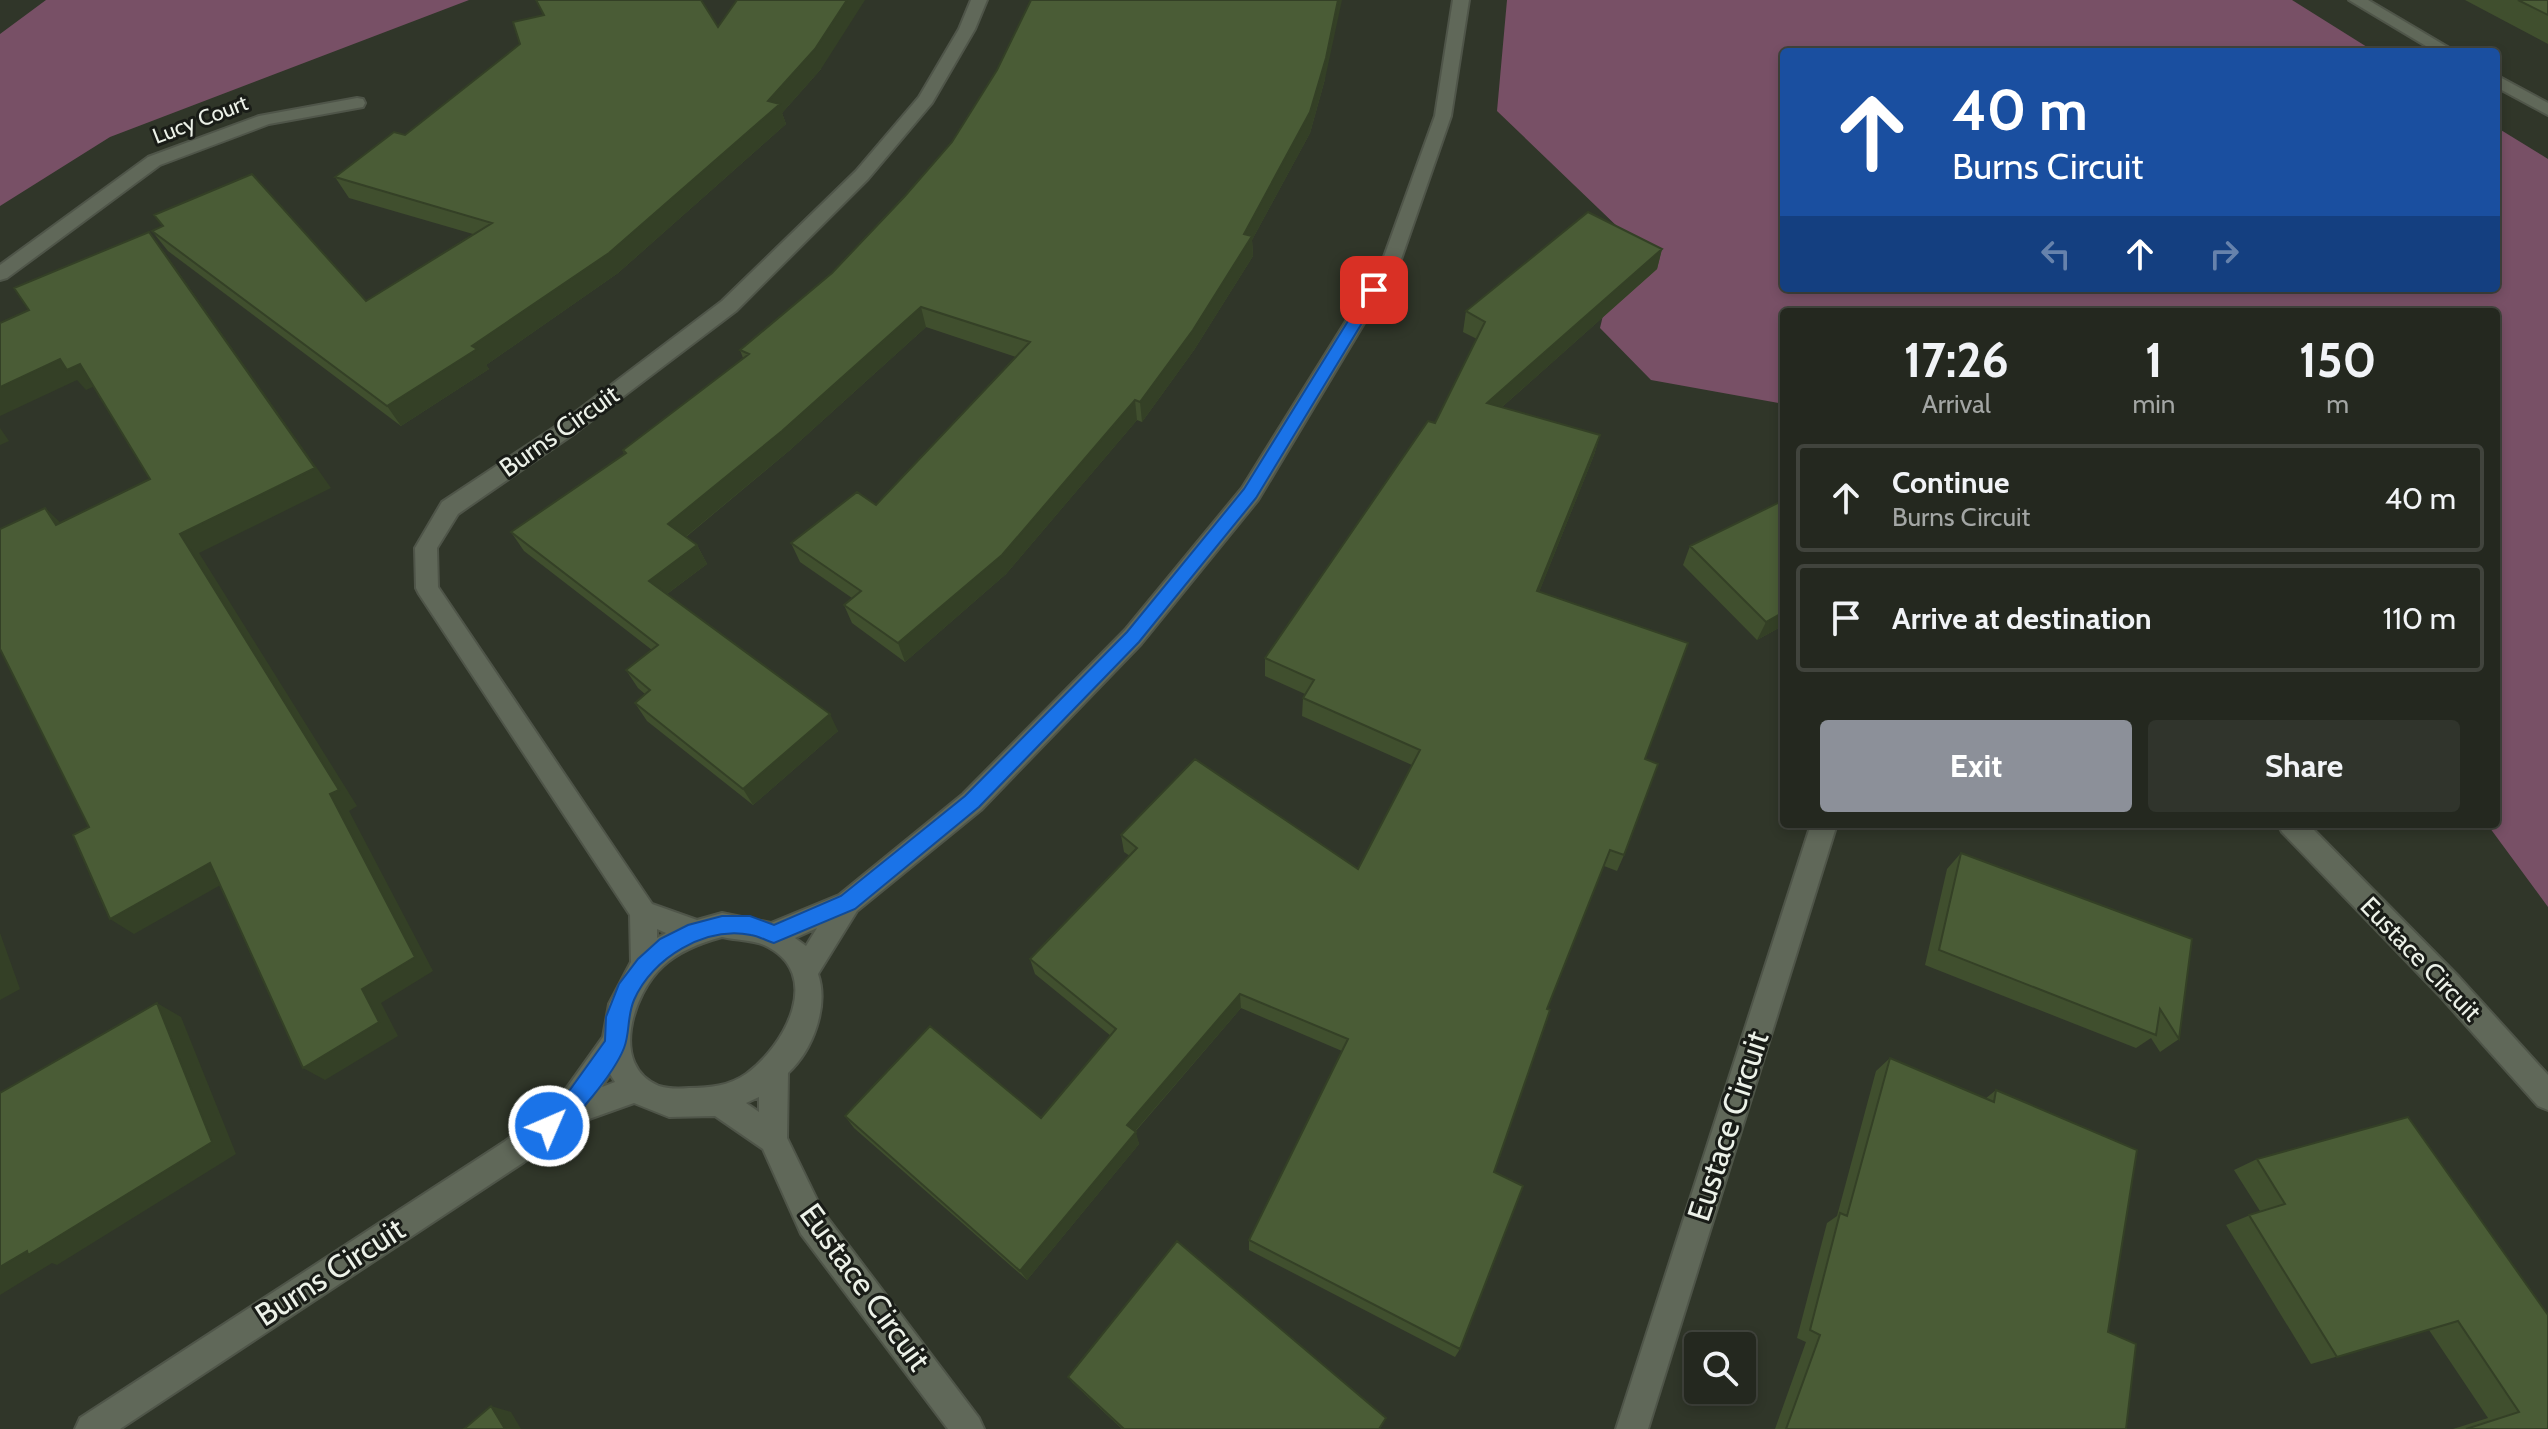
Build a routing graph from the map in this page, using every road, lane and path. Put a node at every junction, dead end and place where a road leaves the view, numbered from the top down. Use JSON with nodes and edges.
{"nodes":[{"id":1,"x":979,"y":0,"type":"edge"},
{"id":2,"x":1461,"y":0,"type":"edge"},
{"id":3,"x":2357,"y":0,"type":"edge"},
{"id":4,"x":2441,"y":48,"type":"edge"},
{"id":5,"x":2500,"y":82,"type":"edge"},
{"id":6,"x":357,"y":103,"type":"dead end"},
{"id":7,"x":2548,"y":110,"type":"edge"},
{"id":8,"x":0,"y":274,"type":"edge"},
{"id":9,"x":1823,"y":828,"type":"edge"},
{"id":10,"x":2295,"y":828,"type":"edge"},
{"id":11,"x":848,"y":903,"type":"junction"},
{"id":12,"x":643,"y":912,"type":"junction"},
{"id":13,"x":695,"y":932,"type":"junction"},
{"id":14,"x":774,"y":934,"type":"junction"},
{"id":15,"x":645,"y":966,"type":"junction"},
{"id":16,"x":806,"y":969,"type":"junction"},
{"id":17,"x":615,"y":1044,"type":"junction"},
{"id":18,"x":774,"y":1070,"type":"junction"},
{"id":19,"x":638,"y":1088,"type":"junction"},
{"id":20,"x":2548,"y":1096,"type":"edge"},
{"id":21,"x":720,"y":1102,"type":"junction"},
{"id":22,"x":566,"y":1113,"type":"junction"},
{"id":23,"x":773,"y":1139,"type":"junction"},
{"id":24,"x":91,"y":1429,"type":"edge"},
{"id":25,"x":968,"y":1429,"type":"edge"},
{"id":26,"x":1632,"y":1429,"type":"edge"}],
"edges":[{"from":1,"to":12,"type":"street","name":"Burns Circuit"},
{"from":2,"to":11,"type":"street"},
{"from":3,"to":4,"type":"street"},
{"from":5,"to":7,"type":"street"},
{"from":6,"to":8,"type":"street","name":"Lucy Court"},
{"from":9,"to":26,"type":"street","name":"Eustace Circuit"},
{"from":10,"to":20,"type":"street","name":"Eustace Circuit"},
{"from":11,"to":14,"type":"street"},
{"from":11,"to":16,"type":"street"},
{"from":12,"to":13,"type":"street"},
{"from":12,"to":15,"type":"street"},
{"from":13,"to":14,"type":"street"},
{"from":13,"to":15,"type":"street"},
{"from":14,"to":16,"type":"street"},
{"from":15,"to":17,"type":"street"},
{"from":16,"to":18,"type":"street"},
{"from":17,"to":19,"type":"street"},
{"from":17,"to":22,"type":"street"},
{"from":18,"to":21,"type":"street"},
{"from":18,"to":23,"type":"street"},
{"from":19,"to":21,"type":"street"},
{"from":19,"to":22,"type":"street"},
{"from":21,"to":23,"type":"street"},
{"from":22,"to":24,"type":"street","name":"Burns Circuit"},
{"from":23,"to":25,"type":"street","name":"Eustace Circuit"}]}
